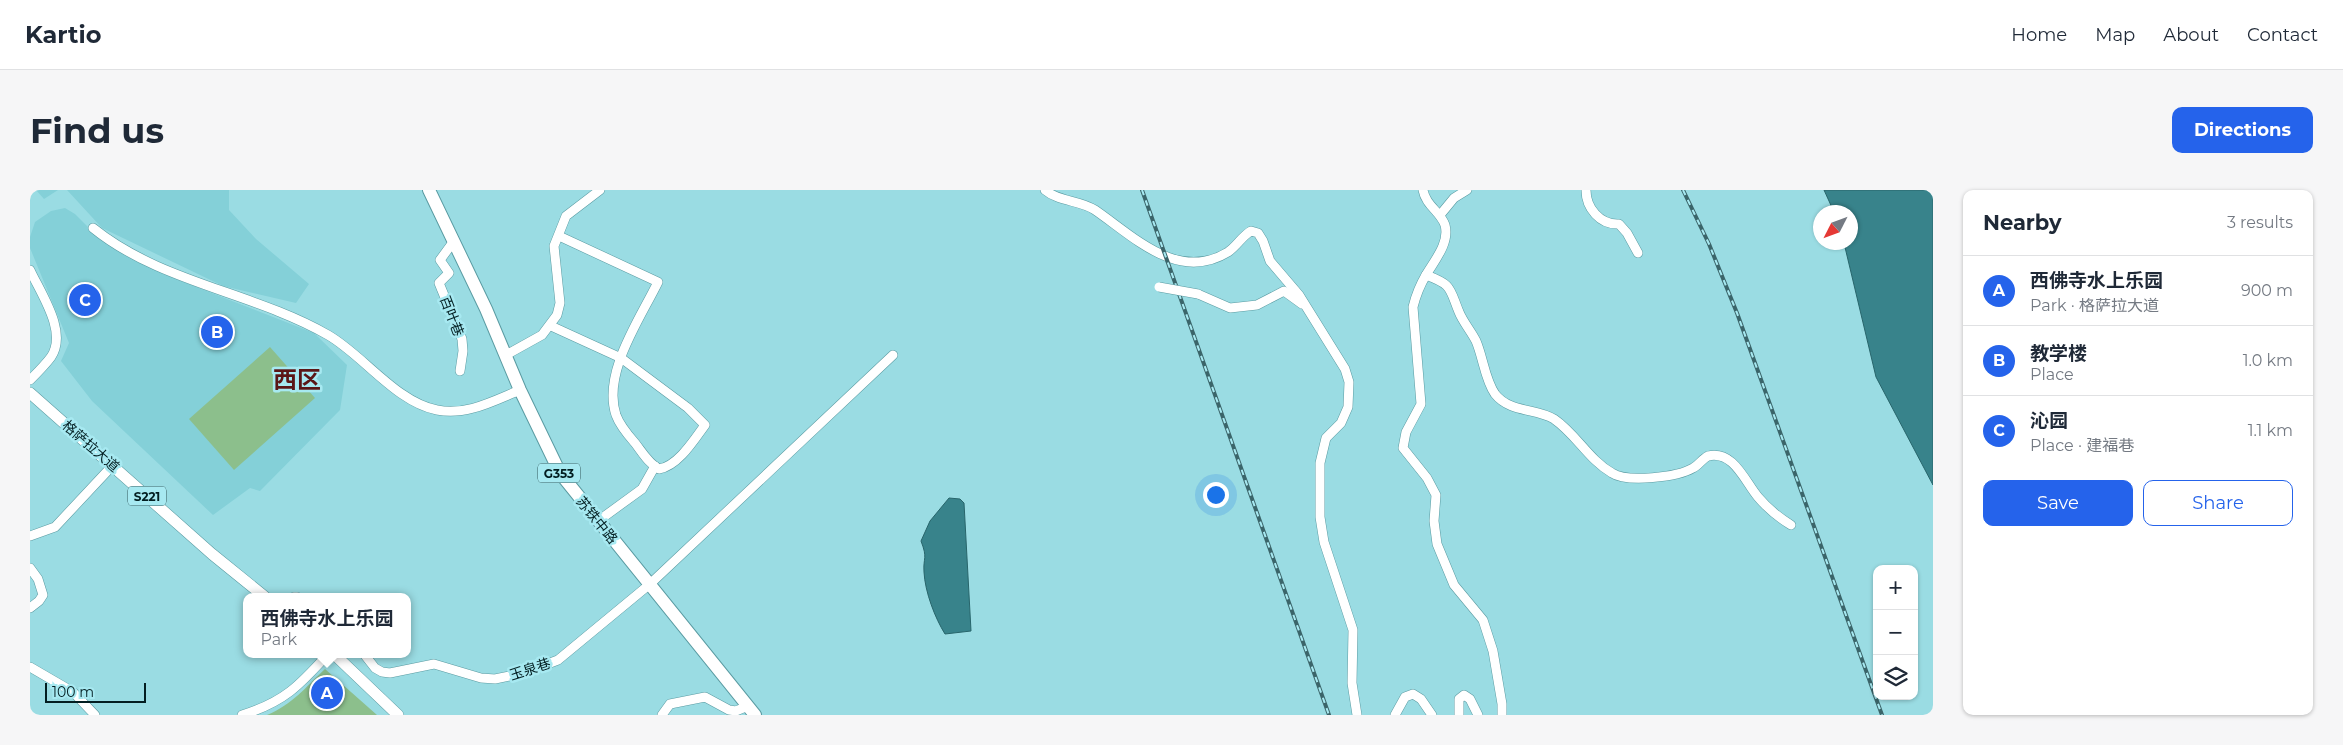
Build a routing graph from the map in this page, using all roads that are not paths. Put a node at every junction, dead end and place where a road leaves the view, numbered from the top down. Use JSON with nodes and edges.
{"nodes":[{"id":1,"x":429,"y":190,"type":"edge"},
{"id":2,"x":600,"y":190,"type":"edge"},
{"id":3,"x":1045,"y":190,"type":"edge"},
{"id":4,"x":1423,"y":190,"type":"edge"},
{"id":5,"x":1467,"y":190,"type":"edge"},
{"id":6,"x":1586,"y":190,"type":"edge"},
{"id":7,"x":1440,"y":215,"type":"junction"},
{"id":8,"x":93,"y":228,"type":"dead end"},
{"id":9,"x":559,"y":236,"type":"junction"},
{"id":10,"x":454,"y":241,"type":"junction"},
{"id":11,"x":1638,"y":253,"type":"dead end"},
{"id":12,"x":30,"y":270,"type":"edge"},
{"id":13,"x":1426,"y":275,"type":"junction"},
{"id":14,"x":1156,"y":289,"type":"dead end"},
{"id":15,"x":1310,"y":311,"type":"junction"},
{"id":16,"x":551,"y":326,"type":"junction"},
{"id":17,"x":506,"y":354,"type":"junction"},
{"id":18,"x":893,"y":355,"type":"dead end"},
{"id":19,"x":620,"y":358,"type":"junction"},
{"id":20,"x":460,"y":371,"type":"dead end"},
{"id":21,"x":30,"y":380,"type":"edge"},
{"id":22,"x":520,"y":390,"type":"junction"},
{"id":23,"x":30,"y":393,"type":"edge"},
{"id":24,"x":113,"y":465,"type":"junction"},
{"id":25,"x":655,"y":466,"type":"junction"},
{"id":26,"x":598,"y":521,"type":"junction"},
{"id":27,"x":1791,"y":525,"type":"dead end"},
{"id":28,"x":30,"y":536,"type":"edge"},
{"id":29,"x":30,"y":568,"type":"edge"},
{"id":30,"x":650,"y":584,"type":"junction"},
{"id":31,"x":260,"y":593,"type":"edge"},
{"id":32,"x":30,"y":608,"type":"edge"},
{"id":33,"x":324,"y":658,"type":"edge"},
{"id":34,"x":338,"y":658,"type":"edge"},
{"id":35,"x":367,"y":658,"type":"edge"},
{"id":36,"x":30,"y":667,"type":"edge"},
{"id":37,"x":752,"y":711,"type":"edge"},
{"id":38,"x":95,"y":715,"type":"edge"},
{"id":39,"x":242,"y":715,"type":"edge"},
{"id":40,"x":398,"y":715,"type":"edge"},
{"id":41,"x":662,"y":715,"type":"edge"},
{"id":42,"x":1357,"y":715,"type":"edge"},
{"id":43,"x":1395,"y":715,"type":"edge"},
{"id":44,"x":1432,"y":715,"type":"edge"},
{"id":45,"x":1459,"y":715,"type":"edge"},
{"id":46,"x":1478,"y":715,"type":"edge"},
{"id":47,"x":1502,"y":715,"type":"edge"}],
"edges":[{"from":1,"to":10,"type":"highway","name":"苏铁中路","number":"G353"},
{"from":2,"to":9,"type":"street"},
{"from":3,"to":15,"type":"street"},
{"from":4,"to":7,"type":"street"},
{"from":5,"to":7,"type":"street"},
{"from":6,"to":11,"type":"street"},
{"from":7,"to":13,"type":"street"},
{"from":8,"to":22,"type":"street"},
{"from":9,"to":16,"type":"street"},
{"from":9,"to":19,"type":"street"},
{"from":10,"to":17,"type":"highway","name":"苏铁中路","number":"G353"},
{"from":10,"to":20,"type":"street","name":"百叶巷"},
{"from":12,"to":21,"type":"street"},
{"from":13,"to":27,"type":"street"},
{"from":13,"to":47,"type":"street"},
{"from":14,"to":15,"type":"street","bridge":true},
{"from":15,"to":42,"type":"street"},
{"from":16,"to":17,"type":"street"},
{"from":16,"to":19,"type":"street"},
{"from":17,"to":22,"type":"highway","name":"苏铁中路","number":"G353"},
{"from":18,"to":30,"type":"street"},
{"from":19,"to":25,"type":"street"},
{"from":19,"to":25,"type":"street"},
{"from":22,"to":26,"type":"highway","name":"苏铁中路","number":"G353"},
{"from":23,"to":24,"type":"main road","name":"格萨拉大道","number":"S221"},
{"from":24,"to":28,"type":"street"},
{"from":24,"to":31,"type":"main road","name":"格萨拉大道","number":"S221"},
{"from":25,"to":26,"type":"street"},
{"from":26,"to":30,"type":"highway","name":"苏铁中路","number":"G353"},
{"from":29,"to":32,"type":"street"},
{"from":30,"to":35,"type":"street","name":"玉泉巷"},
{"from":30,"to":37,"type":"highway","name":"苏铁中路","number":"G353"},
{"from":33,"to":39,"type":"street"},
{"from":34,"to":40,"type":"main road"},
{"from":36,"to":38,"type":"street"},
{"from":37,"to":41,"type":"street"},
{"from":43,"to":44,"type":"street"},
{"from":45,"to":46,"type":"street"}]}
